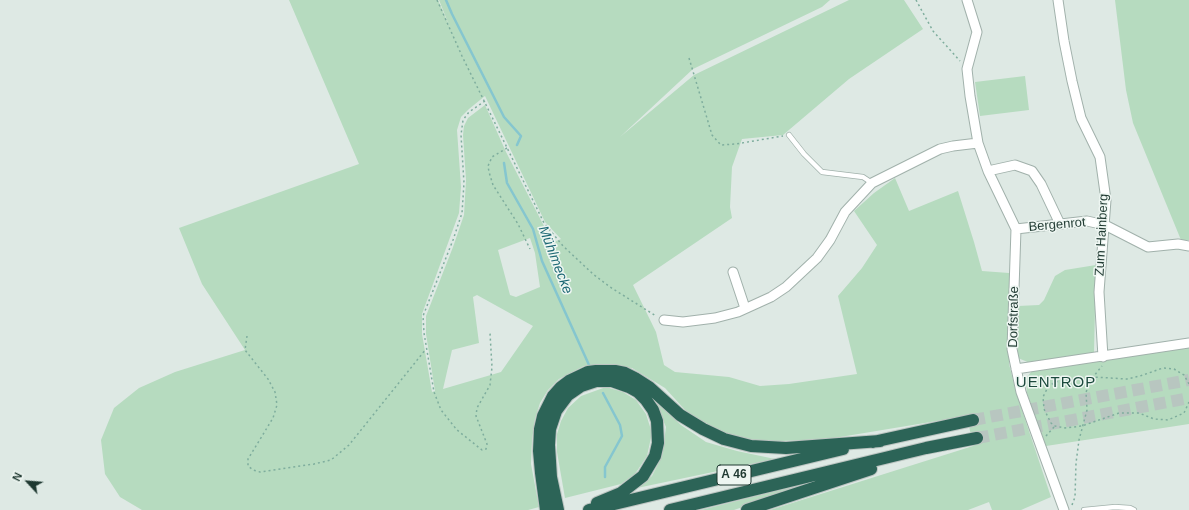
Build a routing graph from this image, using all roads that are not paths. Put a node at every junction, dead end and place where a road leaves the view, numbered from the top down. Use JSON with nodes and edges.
{"nodes":[{"id":1,"x":968,"y":0,"type":"edge"},
{"id":2,"x":1058,"y":0,"type":"edge"},
{"id":3,"x":789,"y":135,"type":"road end"},
{"id":4,"x":978,"y":143,"type":"junction"},
{"id":5,"x":988,"y":171,"type":"junction"},
{"id":6,"x":872,"y":184,"type":"junction"},
{"id":7,"x":1060,"y":224,"type":"junction"},
{"id":8,"x":1105,"y":225,"type":"junction"},
{"id":9,"x":1016,"y":229,"type":"junction"},
{"id":10,"x":1189,"y":246,"type":"edge"},
{"id":11,"x":733,"y":272,"type":"dead end"},
{"id":12,"x":745,"y":308,"type":"junction"},
{"id":13,"x":664,"y":320,"type":"road end"},
{"id":14,"x":1189,"y":343,"type":"edge"},
{"id":15,"x":1103,"y":357,"type":"junction"},
{"id":16,"x":1016,"y":369,"type":"junction"},
{"id":17,"x":973,"y":420,"type":"tunnel mouth"},
{"id":18,"x":977,"y":438,"type":"tunnel mouth"},
{"id":19,"x":880,"y":441,"type":"junction"},
{"id":20,"x":926,"y":448,"type":"junction"},
{"id":21,"x":546,"y":510,"type":"edge"},
{"id":22,"x":558,"y":510,"type":"edge"},
{"id":23,"x":582,"y":510,"type":"edge"},
{"id":24,"x":589,"y":510,"type":"edge"},
{"id":25,"x":670,"y":510,"type":"edge"},
{"id":26,"x":747,"y":510,"type":"edge"},
{"id":27,"x":1064,"y":510,"type":"edge"},
{"id":28,"x":1084,"y":510,"type":"edge"},
{"id":29,"x":1134,"y":510,"type":"edge"}],
"edges":[{"from":1,"to":4,"type":"street","name":"Dorfstraße"},
{"from":2,"to":8,"type":"street","name":"Zum Hainberg"},
{"from":3,"to":6,"type":"lane"},
{"from":4,"to":5,"type":"street","name":"Dorfstraße"},
{"from":4,"to":6,"type":"street"},
{"from":5,"to":7,"type":"street"},
{"from":5,"to":9,"type":"street","name":"Dorfstraße"},
{"from":6,"to":12,"type":"street"},
{"from":7,"to":8,"type":"street","name":"Bergenrot"},
{"from":7,"to":9,"type":"street","name":"Bergenrot"},
{"from":8,"to":10,"type":"street","name":"Bergenrot"},
{"from":8,"to":15,"type":"street","name":"Zum Hainberg"},
{"from":9,"to":16,"type":"street","name":"Dorfstraße"},
{"from":11,"to":12,"type":"street"},
{"from":12,"to":13,"type":"street"},
{"from":14,"to":15,"type":"street"},
{"from":15,"to":16,"type":"street"},
{"from":16,"to":27,"type":"street","name":"Dorfstraße"},
{"from":17,"to":19,"type":"highway","number":"A 46"},
{"from":18,"to":20,"type":"highway","number":"A 46"},
{"from":19,"to":21,"type":"highway"},
{"from":19,"to":24,"type":"highway","number":"A 46"},
{"from":20,"to":25,"type":"highway","number":"A 46"},
{"from":20,"to":26,"type":"highway"},
{"from":22,"to":23,"type":"highway"},
{"from":28,"to":29,"type":"lane"}]}
